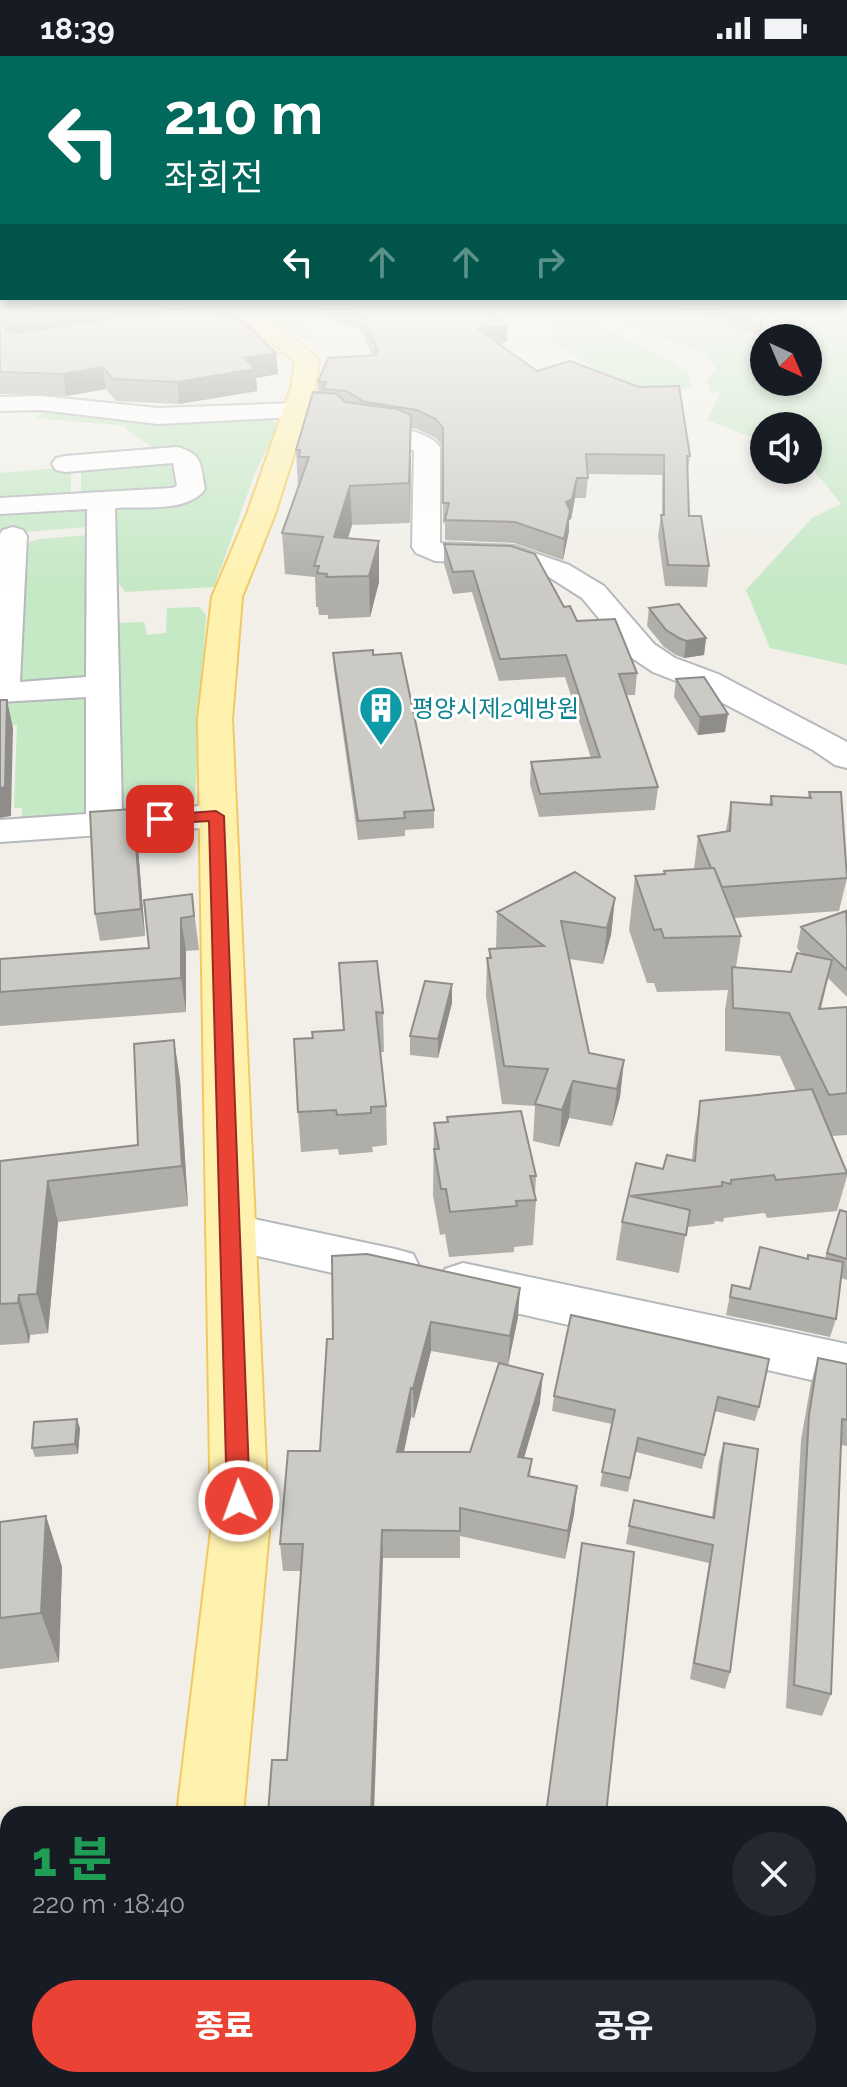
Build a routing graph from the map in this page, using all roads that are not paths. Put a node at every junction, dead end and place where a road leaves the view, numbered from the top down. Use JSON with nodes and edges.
{"nodes":[{"id":1,"x":310,"y":401,"type":"edge"},
{"id":2,"x":0,"y":404,"type":"edge"},
{"id":3,"x":311,"y":417,"type":"junction"},
{"id":4,"x":0,"y":506,"type":"edge"},
{"id":5,"x":87,"y":516,"type":"junction"},
{"id":6,"x":18,"y":535,"type":"edge"},
{"id":7,"x":103,"y":686,"type":"junction"},
{"id":8,"x":847,"y":758,"type":"edge"},
{"id":9,"x":216,"y":816,"type":"junction"},
{"id":10,"x":104,"y":823,"type":"junction"},
{"id":11,"x":0,"y":831,"type":"edge"},
{"id":12,"x":230,"y":1233,"type":"junction"},
{"id":13,"x":847,"y":1366,"type":"edge"},
{"id":14,"x":211,"y":1806,"type":"edge"}],
"edges":[{"from":1,"to":3,"type":"main road"},
{"from":2,"to":3,"type":"street"},
{"from":3,"to":8,"type":"street"},
{"from":3,"to":9,"type":"main road"},
{"from":4,"to":5,"type":"street"},
{"from":5,"to":5,"type":"street"},
{"from":5,"to":7,"type":"street"},
{"from":6,"to":7,"type":"street"},
{"from":7,"to":10,"type":"street"},
{"from":9,"to":10,"type":"street"},
{"from":9,"to":12,"type":"main road"},
{"from":10,"to":11,"type":"street"},
{"from":12,"to":13,"type":"street"},
{"from":12,"to":14,"type":"main road"}]}
